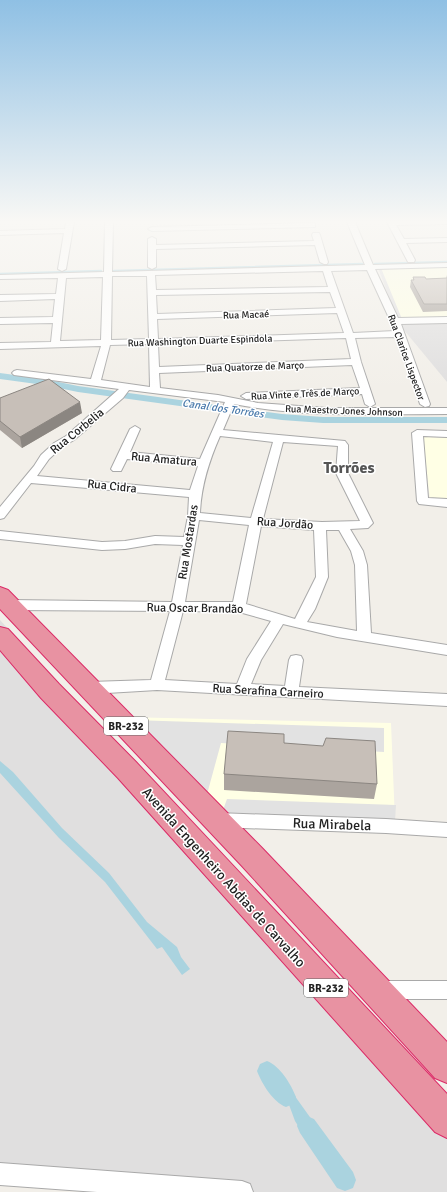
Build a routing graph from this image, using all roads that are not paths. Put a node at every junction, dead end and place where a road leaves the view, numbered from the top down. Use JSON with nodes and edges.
{"nodes":[{"id":1,"x":61,"y":278,"type":"edge"},
{"id":2,"x":108,"y":278,"type":"edge"},
{"id":3,"x":152,"y":278,"type":"edge"},
{"id":4,"x":329,"y":278,"type":"edge"},
{"id":5,"x":375,"y":278,"type":"edge"},
{"id":6,"x":333,"y":289,"type":"junction"},
{"id":7,"x":152,"y":293,"type":"junction"},
{"id":8,"x":59,"y":296,"type":"junction"},
{"id":9,"x":0,"y":298,"type":"edge"},
{"id":10,"x":340,"y":310,"type":"junction"},
{"id":11,"x":152,"y":317,"type":"junction"},
{"id":12,"x":57,"y":320,"type":"junction"},
{"id":13,"x":445,"y":320,"type":"edge"},
{"id":14,"x":0,"y":321,"type":"edge"},
{"id":15,"x":396,"y":321,"type":"junction"},
{"id":16,"x":447,"y":331,"type":"edge"},
{"id":17,"x":401,"y":334,"type":"junction"},
{"id":18,"x":350,"y":336,"type":"junction"},
{"id":19,"x":153,"y":342,"type":"junction"},
{"id":20,"x":106,"y":343,"type":"junction"},
{"id":21,"x":55,"y":344,"type":"junction"},
{"id":22,"x":0,"y":346,"type":"edge"},
{"id":23,"x":356,"y":362,"type":"junction"},
{"id":24,"x":155,"y":370,"type":"junction"},
{"id":25,"x":17,"y":373,"type":"dead end"},
{"id":26,"x":95,"y":383,"type":"junction"},
{"id":27,"x":126,"y":387,"type":"junction"},
{"id":28,"x":155,"y":390,"type":"junction"},
{"id":29,"x":365,"y":391,"type":"junction"},
{"id":30,"x":246,"y":396,"type":"junction"},
{"id":31,"x":218,"y":398,"type":"junction"},
{"id":32,"x":370,"y":404,"type":"junction"},
{"id":33,"x":425,"y":404,"type":"junction"},
{"id":34,"x":447,"y":404,"type":"edge"},
{"id":35,"x":227,"y":406,"type":"junction"},
{"id":36,"x":447,"y":412,"type":"edge"},
{"id":37,"x":135,"y":429,"type":"dead end"},
{"id":38,"x":216,"y":432,"type":"junction"},
{"id":39,"x":447,"y":434,"type":"edge"},
{"id":40,"x":279,"y":440,"type":"junction"},
{"id":41,"x":124,"y":455,"type":"junction"},
{"id":42,"x":204,"y":463,"type":"junction"},
{"id":43,"x":117,"y":469,"type":"dead end"},
{"id":44,"x":29,"y":478,"type":"junction"},
{"id":45,"x":195,"y":494,"type":"junction"},
{"id":46,"x":447,"y":503,"type":"edge"},
{"id":47,"x":0,"y":514,"type":"edge"},
{"id":48,"x":194,"y":516,"type":"junction"},
{"id":49,"x":256,"y":521,"type":"junction"},
{"id":50,"x":320,"y":526,"type":"junction"},
{"id":51,"x":342,"y":526,"type":"junction"},
{"id":52,"x":0,"y":535,"type":"edge"},
{"id":53,"x":189,"y":541,"type":"junction"},
{"id":54,"x":5,"y":600,"type":"edge"},
{"id":55,"x":178,"y":607,"type":"junction"},
{"id":56,"x":239,"y":607,"type":"junction"},
{"id":57,"x":280,"y":618,"type":"junction"},
{"id":58,"x":299,"y":624,"type":"junction"},
{"id":59,"x":0,"y":635,"type":"edge"},
{"id":60,"x":364,"y":637,"type":"junction"},
{"id":61,"x":447,"y":650,"type":"edge"},
{"id":62,"x":296,"y":660,"type":"dead end"},
{"id":63,"x":157,"y":685,"type":"junction"},
{"id":64,"x":90,"y":688,"type":"junction"},
{"id":65,"x":242,"y":690,"type":"junction"},
{"id":66,"x":291,"y":692,"type":"junction"},
{"id":67,"x":447,"y":700,"type":"edge"},
{"id":68,"x":216,"y":820,"type":"junction"},
{"id":69,"x":447,"y":830,"type":"edge"},
{"id":70,"x":376,"y":990,"type":"junction"},
{"id":71,"x":447,"y":990,"type":"edge"},
{"id":72,"x":447,"y":1066,"type":"edge"},
{"id":73,"x":447,"y":1120,"type":"edge"},
{"id":74,"x":0,"y":1174,"type":"edge"},
{"id":75,"x":242,"y":1192,"type":"edge"}],
"edges":[{"from":1,"to":8,"type":"street"},
{"from":2,"to":20,"type":"street"},
{"from":3,"to":7,"type":"street"},
{"from":4,"to":6,"type":"street"},
{"from":5,"to":15,"type":"street","name":"Rua Clarice Lispector"},
{"from":6,"to":7,"type":"street"},
{"from":6,"to":10,"type":"street"},
{"from":7,"to":11,"type":"street"},
{"from":8,"to":9,"type":"street"},
{"from":8,"to":12,"type":"street"},
{"from":10,"to":11,"type":"street","name":"Rua Macaé"},
{"from":10,"to":18,"type":"street"},
{"from":11,"to":19,"type":"street"},
{"from":12,"to":14,"type":"street"},
{"from":12,"to":21,"type":"street"},
{"from":13,"to":15,"type":"street"},
{"from":13,"to":16,"type":"street"},
{"from":15,"to":17,"type":"street","name":"Rua Clarice Lispector"},
{"from":17,"to":18,"type":"street","name":"Rua Washington Duarte Espindola"},
{"from":17,"to":33,"type":"street","name":"Rua Clarice Lispector"},
{"from":18,"to":19,"type":"street","name":"Rua Washington Duarte Espindola"},
{"from":18,"to":23,"type":"street"},
{"from":19,"to":20,"type":"street","name":"Rua Washington Duarte Espindola"},
{"from":19,"to":24,"type":"street"},
{"from":20,"to":21,"type":"street","name":"Rua Washington Duarte Espindola"},
{"from":20,"to":26,"type":"street"},
{"from":21,"to":22,"type":"street","name":"Rua Washington Duarte Espindola"},
{"from":23,"to":24,"type":"street","name":"Rua Quatorze de Março"},
{"from":23,"to":29,"type":"street"},
{"from":24,"to":28,"type":"street"},
{"from":25,"to":26,"type":"street","name":"Rua Maestro Jones Johnson"},
{"from":26,"to":27,"type":"street","name":"Rua Maestro Jones Johnson"},
{"from":27,"to":28,"type":"street","name":"Rua Maestro Jones Johnson"},
{"from":27,"to":44,"type":"street","name":"Rua Corbelia"},
{"from":28,"to":31,"type":"street","name":"Rua Maestro Jones Johnson"},
{"from":29,"to":30,"type":"street","name":"Rua Vinte e Três de Março"},
{"from":29,"to":32,"type":"street"},
{"from":30,"to":31,"type":"street","name":"Rua Maestro Jones Johnson"},
{"from":30,"to":32,"type":"street","name":"Rua Maestro Jones Johnson"},
{"from":31,"to":35,"type":"street","name":"Rua Maestro Jones Johnson"},
{"from":32,"to":33,"type":"street","name":"Rua Maestro Jones Johnson"},
{"from":33,"to":34,"type":"street","name":"Rua Maestro Jones Johnson"},
{"from":35,"to":36,"type":"street","name":"Rua Maestro Jones Johnson"},
{"from":35,"to":38,"type":"street","name":"Rua Mostardas"},
{"from":37,"to":41,"type":"street"},
{"from":38,"to":40,"type":"street"},
{"from":38,"to":42,"type":"street","name":"Rua Mostardas"},
{"from":39,"to":46,"type":"street"},
{"from":40,"to":49,"type":"street"},
{"from":40,"to":51,"type":"street","name":"Rua Jordão"},
{"from":41,"to":42,"type":"street","name":"Rua Amatura"},
{"from":41,"to":43,"type":"street"},
{"from":42,"to":45,"type":"street","name":"Rua Mostardas"},
{"from":44,"to":45,"type":"street","name":"Rua Cidra"},
{"from":44,"to":47,"type":"street","name":"Rua Corbelia"},
{"from":45,"to":48,"type":"street","name":"Rua Mostardas"},
{"from":48,"to":49,"type":"street","name":"Rua Jordão"},
{"from":48,"to":53,"type":"street","name":"Rua Mostardas"},
{"from":49,"to":50,"type":"street","name":"Rua Jordão"},
{"from":49,"to":56,"type":"street"},
{"from":50,"to":51,"type":"street","name":"Rua Jordão"},
{"from":50,"to":58,"type":"street"},
{"from":51,"to":60,"type":"street"},
{"from":52,"to":53,"type":"street"},
{"from":53,"to":55,"type":"street","name":"Rua Mostardas"},
{"from":54,"to":55,"type":"street","name":"Rua Oscar Brandão"},
{"from":54,"to":64,"type":"highway","number":"BR-232"},
{"from":55,"to":56,"type":"street","name":"Rua Oscar Brandão"},
{"from":55,"to":63,"type":"street","name":"Rua Mostardas"},
{"from":56,"to":57,"type":"street","name":"Rua Oscar Brandão"},
{"from":57,"to":58,"type":"street","name":"Rua Oscar Brandão"},
{"from":57,"to":65,"type":"street"},
{"from":58,"to":60,"type":"street","name":"Rua Oscar Brandão"},
{"from":59,"to":73,"type":"highway","name":"Avenida Engenheiro Abdias de Carvalho","number":"BR-232"},
{"from":60,"to":61,"type":"street","name":"Rua Oscar Brandão"},
{"from":62,"to":66,"type":"street"},
{"from":63,"to":64,"type":"street","name":"Rua Serafina Carneiro"},
{"from":63,"to":65,"type":"street","name":"Rua Serafina Carneiro"},
{"from":64,"to":68,"type":"highway","number":"BR-232"},
{"from":65,"to":66,"type":"street","name":"Rua Serafina Carneiro"},
{"from":66,"to":67,"type":"street","name":"Rua Serafina Carneiro"},
{"from":68,"to":69,"type":"street","name":"Rua Mirabela"},
{"from":68,"to":70,"type":"highway","number":"BR-232"},
{"from":70,"to":71,"type":"street"},
{"from":70,"to":72,"type":"highway","number":"BR-232"},
{"from":74,"to":75,"type":"street"}]}
